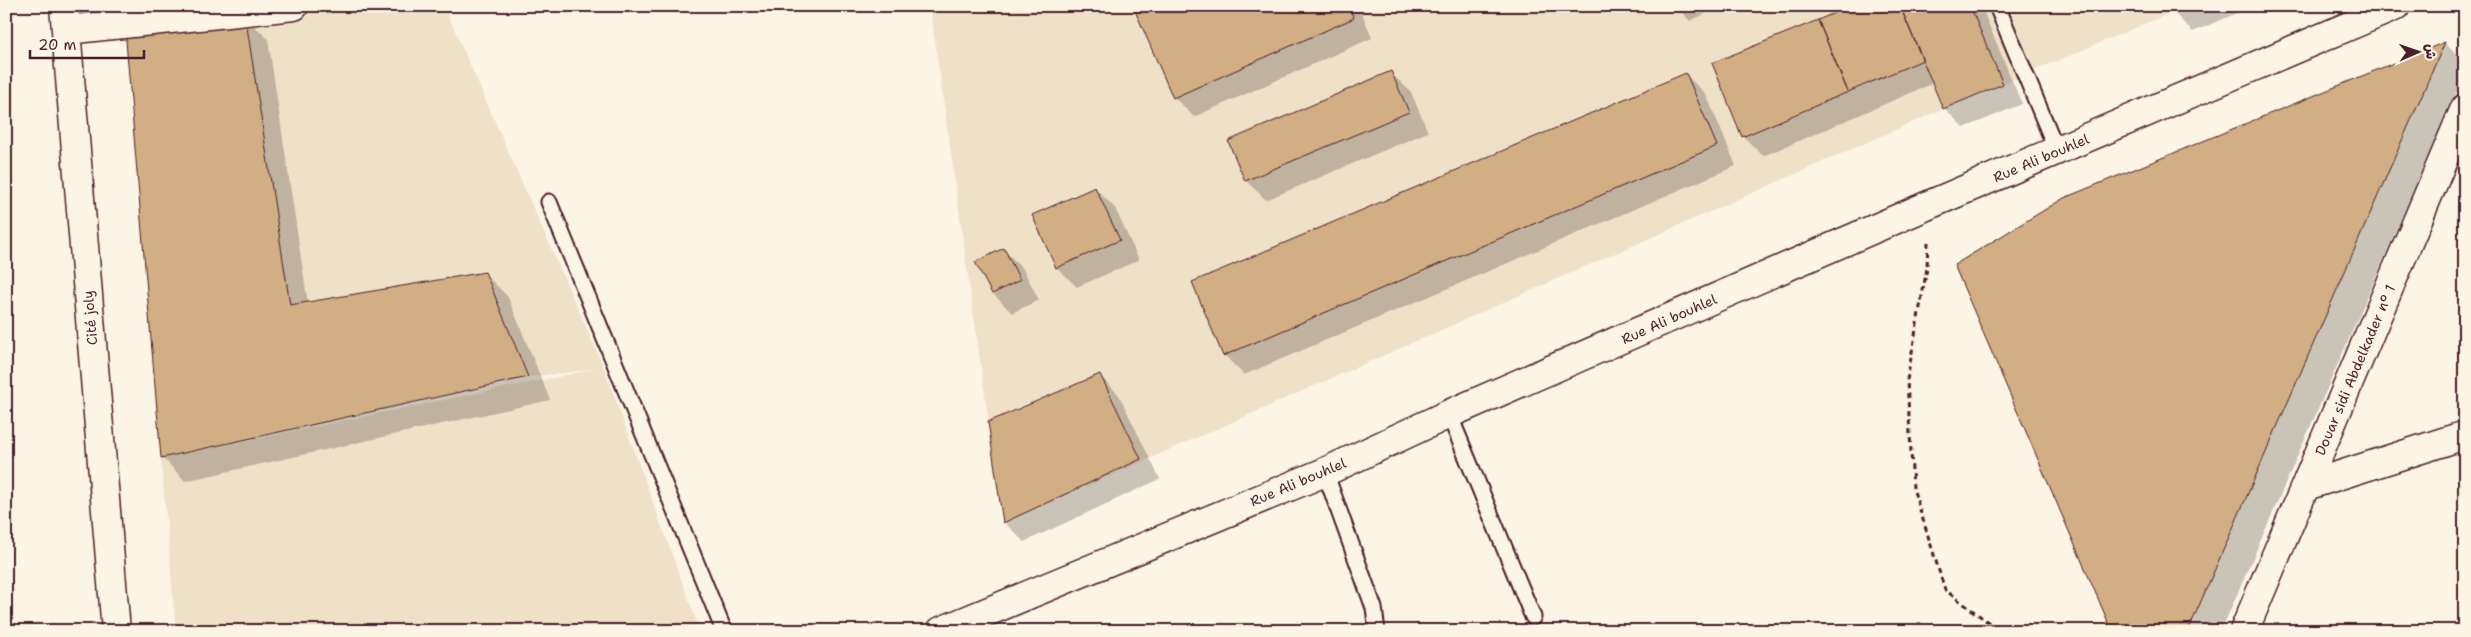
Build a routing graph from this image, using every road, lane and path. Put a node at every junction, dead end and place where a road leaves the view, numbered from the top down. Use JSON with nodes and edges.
{"nodes":[{"id":1,"x":294,"y":6,"type":"edge"},
{"id":2,"x":1997,"y":6,"type":"edge"},
{"id":3,"x":2396,"y":6,"type":"edge"},
{"id":4,"x":65,"y":18,"type":"edge"},
{"id":5,"x":2465,"y":108,"type":"edge"},
{"id":6,"x":2057,"y":152,"type":"junction"},
{"id":7,"x":549,"y":202,"type":"dead end"},
{"id":8,"x":1931,"y":204,"type":"junction"},
{"id":9,"x":1449,"y":414,"type":"junction"},
{"id":10,"x":2465,"y":435,"type":"edge"},
{"id":11,"x":1325,"y":472,"type":"junction"},
{"id":12,"x":2306,"y":486,"type":"junction"},
{"id":13,"x":1533,"y":617,"type":"dead end"},
{"id":14,"x":116,"y":631,"type":"edge"},
{"id":15,"x":724,"y":631,"type":"edge"},
{"id":16,"x":941,"y":631,"type":"edge"},
{"id":17,"x":1377,"y":631,"type":"edge"},
{"id":18,"x":2000,"y":631,"type":"edge"},
{"id":19,"x":2244,"y":631,"type":"edge"}],
"edges":[{"from":1,"to":4,"type":"street"},
{"from":2,"to":6,"type":"lane"},
{"from":3,"to":6,"type":"street","name":"Rue Ali bouhlel"},
{"from":4,"to":14,"type":"street","name":"Cité joly"},
{"from":5,"to":12,"type":"street","name":"Douar sidi Abdelkader n° 1"},
{"from":6,"to":8,"type":"street","name":"Rue Ali bouhlel"},
{"from":7,"to":15,"type":"lane"},
{"from":8,"to":9,"type":"street","name":"Rue Ali bouhlel"},
{"from":8,"to":18,"type":"path"},
{"from":9,"to":11,"type":"street","name":"Rue Ali bouhlel"},
{"from":9,"to":13,"type":"lane"},
{"from":10,"to":12,"type":"street"},
{"from":11,"to":16,"type":"street","name":"Rue Ali bouhlel"},
{"from":11,"to":17,"type":"lane"},
{"from":12,"to":19,"type":"street","name":"Douar sidi Abdelkader n° 1"}]}
